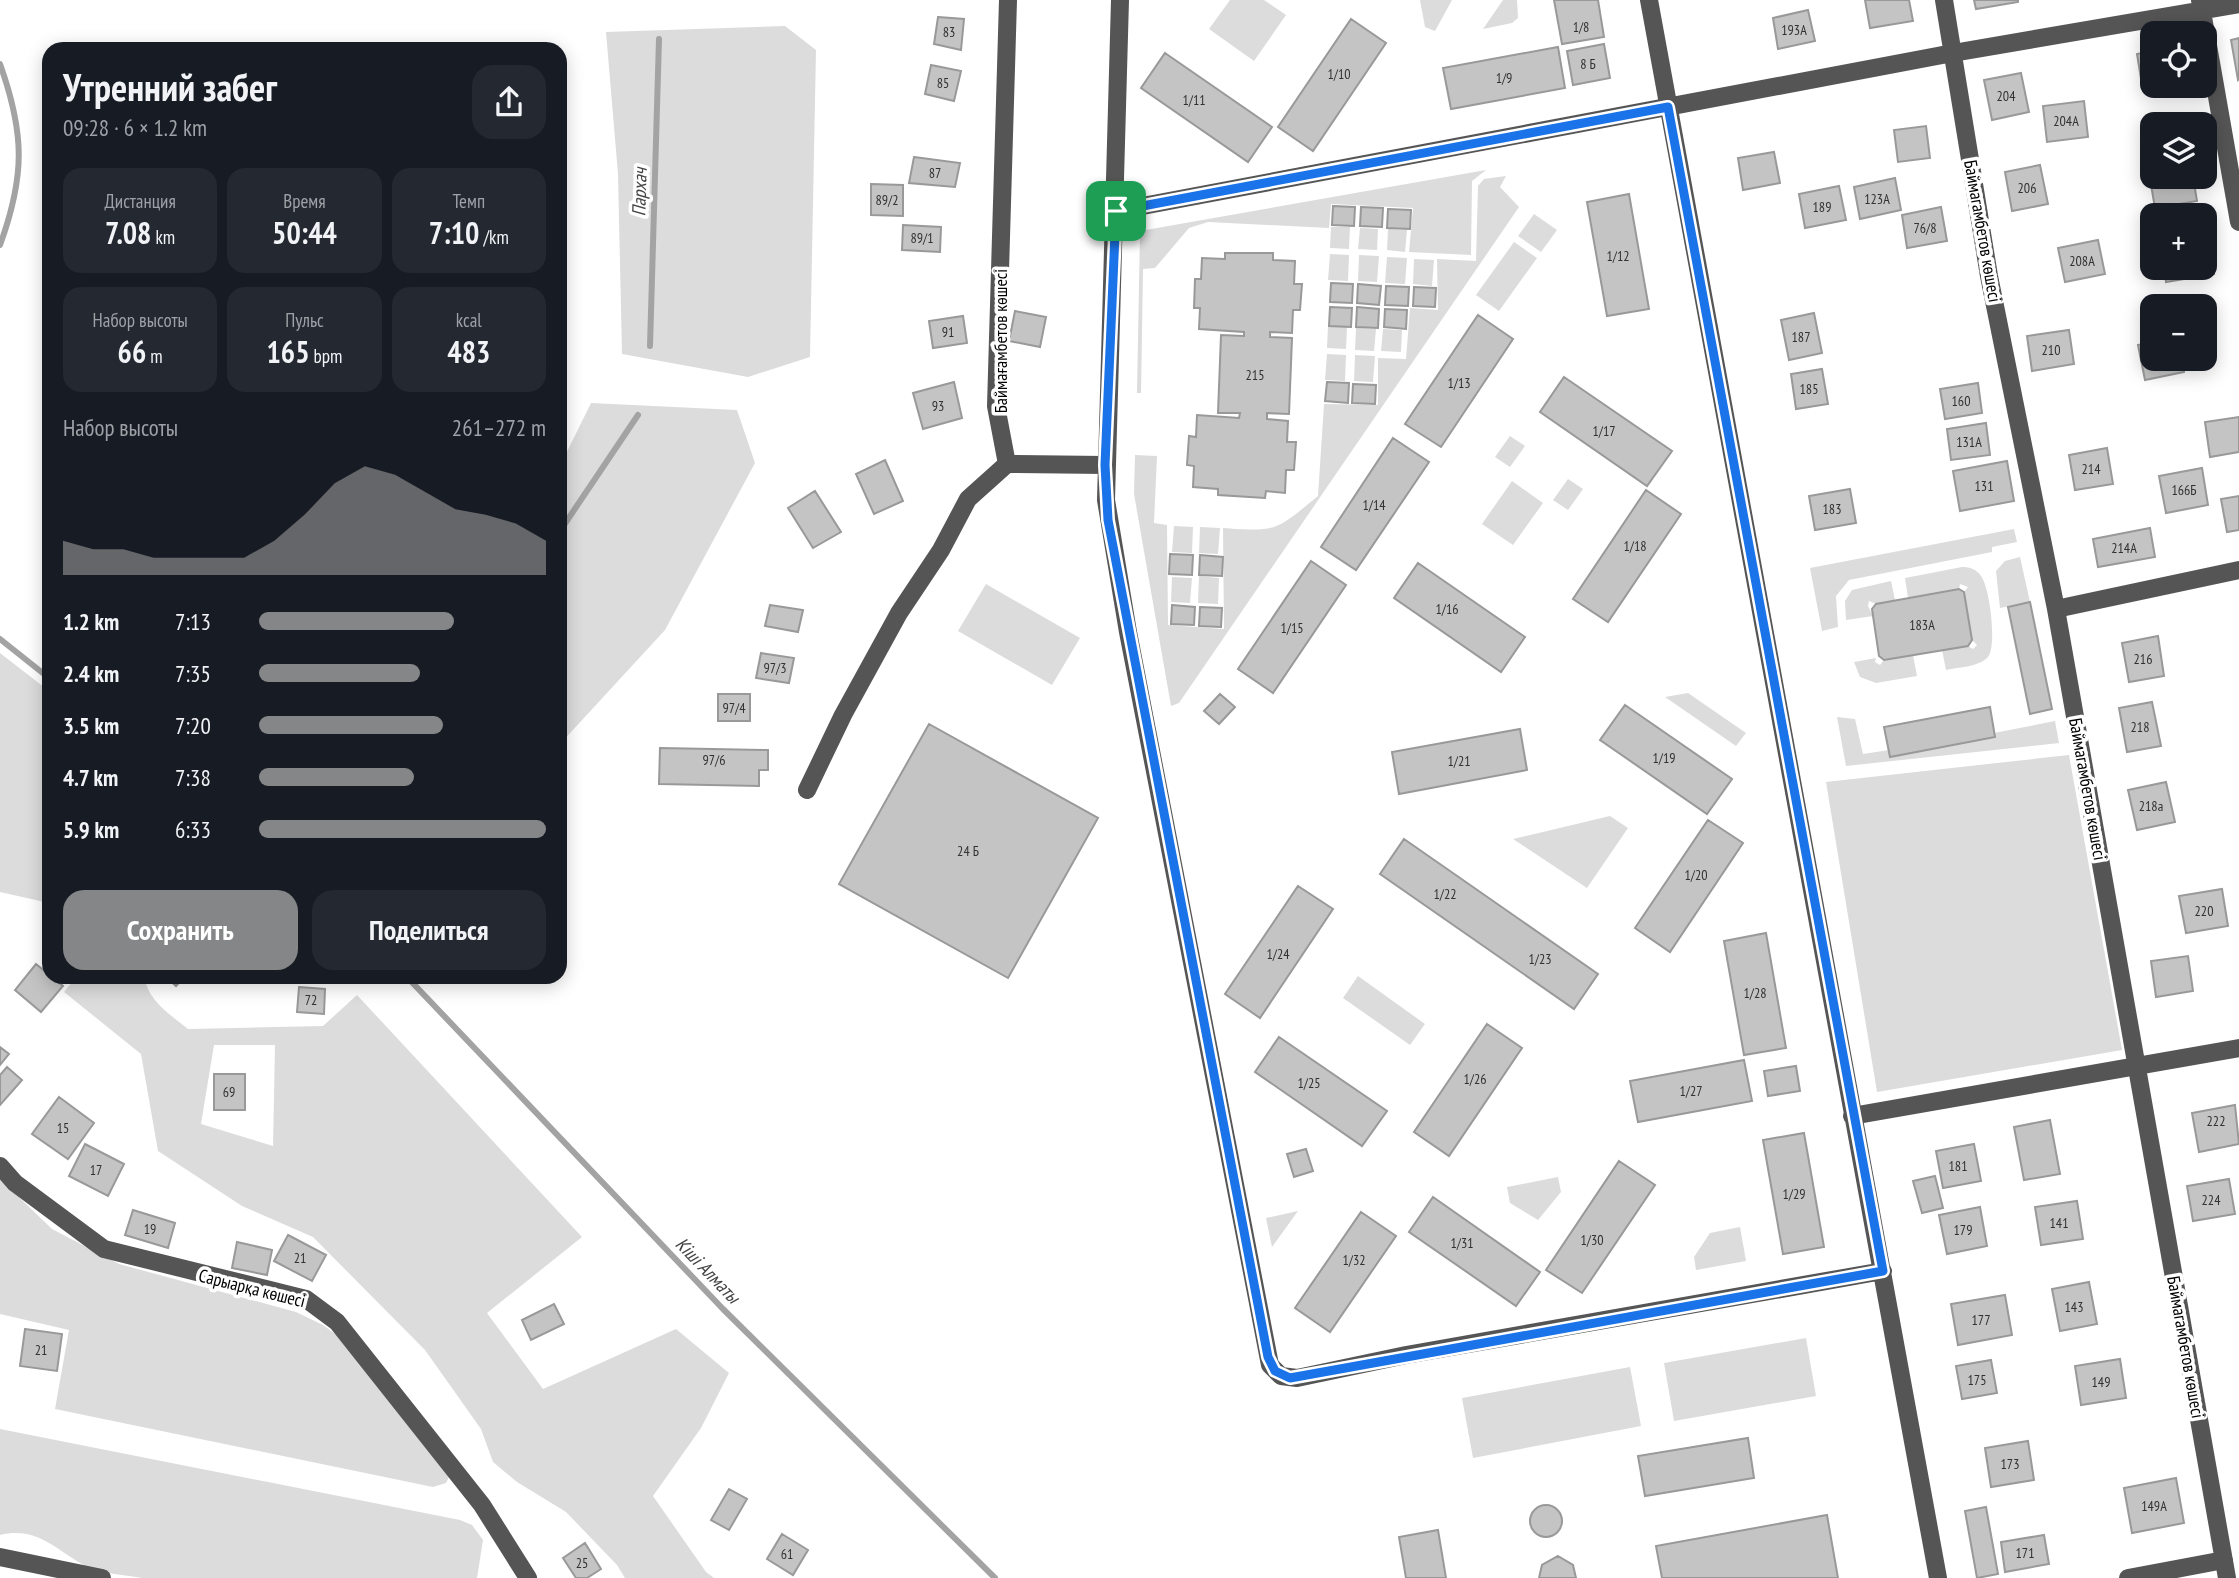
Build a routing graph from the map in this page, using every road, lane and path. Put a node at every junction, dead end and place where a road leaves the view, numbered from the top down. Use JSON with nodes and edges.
{"nodes":[{"id":1,"x":1008,"y":0,"type":"edge"},
{"id":2,"x":1120,"y":0,"type":"edge"},
{"id":3,"x":1649,"y":0,"type":"edge"},
{"id":4,"x":1944,"y":0,"type":"edge"},
{"id":5,"x":2239,"y":4,"type":"edge"},
{"id":6,"x":2201,"y":5,"type":"edge"},
{"id":7,"x":1954,"y":53,"type":"junction"},
{"id":8,"x":1668,"y":107,"type":"junction"},
{"id":9,"x":1116,"y":211,"type":"junction"},
{"id":10,"x":2239,"y":222,"type":"edge"},
{"id":11,"x":1007,"y":464,"type":"junction"},
{"id":12,"x":1105,"y":465,"type":"junction"},
{"id":13,"x":2239,"y":570,"type":"edge"},
{"id":14,"x":2056,"y":609,"type":"junction"},
{"id":15,"x":807,"y":790,"type":"dead end"},
{"id":16,"x":2239,"y":1048,"type":"edge"},
{"id":17,"x":2137,"y":1066,"type":"junction"},
{"id":18,"x":1852,"y":1116,"type":"junction"},
{"id":19,"x":0,"y":1166,"type":"edge"},
{"id":20,"x":1883,"y":1271,"type":"junction"},
{"id":21,"x":0,"y":1557,"type":"edge"},
{"id":22,"x":2224,"y":1560,"type":"junction"},
{"id":23,"x":102,"y":1578,"type":"edge"},
{"id":24,"x":527,"y":1578,"type":"edge"},
{"id":25,"x":1938,"y":1578,"type":"edge"},
{"id":26,"x":2128,"y":1578,"type":"edge"},
{"id":27,"x":2227,"y":1578,"type":"edge"}],
"edges":[{"from":1,"to":11,"type":"street","name":"Баймағамбетов көшесі"},
{"from":2,"to":9,"type":"street"},
{"from":3,"to":8,"type":"street"},
{"from":4,"to":7,"type":"street","name":"Баймагамбетов көшесі"},
{"from":5,"to":6,"type":"street"},
{"from":6,"to":7,"type":"street"},
{"from":6,"to":10,"type":"street"},
{"from":7,"to":8,"type":"street"},
{"from":7,"to":14,"type":"street","name":"Баймагамбетов көшесі"},
{"from":8,"to":9,"type":"street"},
{"from":8,"to":18,"type":"street"},
{"from":9,"to":12,"type":"street"},
{"from":11,"to":12,"type":"street"},
{"from":11,"to":15,"type":"street"},
{"from":12,"to":20,"type":"street"},
{"from":13,"to":14,"type":"street"},
{"from":14,"to":17,"type":"street","name":"Баймагамбетов көшесі"},
{"from":16,"to":17,"type":"street"},
{"from":17,"to":18,"type":"street"},
{"from":17,"to":22,"type":"street","name":"Баймагамбетов көшесі"},
{"from":18,"to":20,"type":"street"},
{"from":19,"to":24,"type":"street","name":"Сарыарқа көшесі"},
{"from":20,"to":25,"type":"street"},
{"from":21,"to":23,"type":"street"},
{"from":22,"to":26,"type":"street"},
{"from":22,"to":27,"type":"street","name":"Баймагамбетов көшесі"}]}
